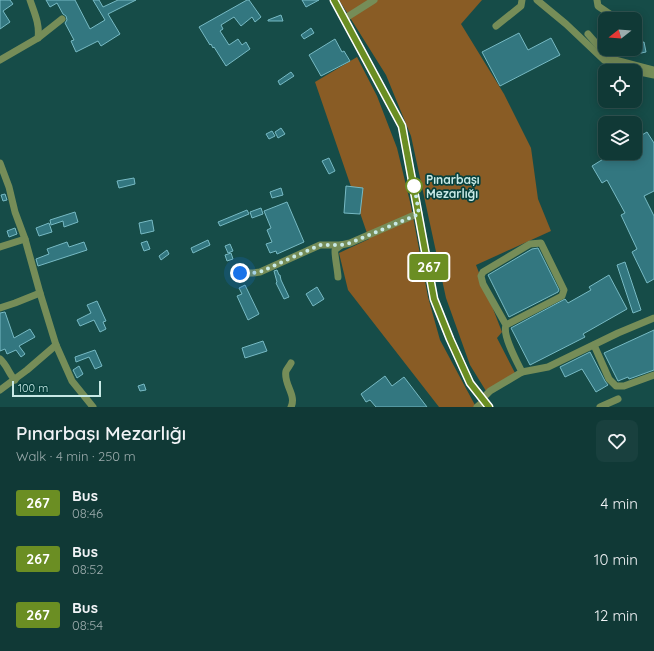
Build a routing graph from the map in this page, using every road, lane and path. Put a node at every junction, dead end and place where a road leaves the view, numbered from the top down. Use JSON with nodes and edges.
{"nodes":[{"id":1,"x":30,"y":0,"type":"edge"},
{"id":2,"x":334,"y":0,"type":"edge"},
{"id":3,"x":374,"y":0,"type":"edge"},
{"id":4,"x":522,"y":0,"type":"edge"},
{"id":5,"x":537,"y":0,"type":"edge"},
{"id":6,"x":597,"y":0,"type":"edge"},
{"id":7,"x":607,"y":12,"type":"edge"},
{"id":8,"x":62,"y":19,"type":"dead end"},
{"id":9,"x":344,"y":19,"type":"junction"},
{"id":10,"x":496,"y":26,"type":"dead end"},
{"id":11,"x":588,"y":34,"type":"dead end"},
{"id":12,"x":38,"y":38,"type":"junction"},
{"id":13,"x":0,"y":60,"type":"edge"},
{"id":14,"x":612,"y":64,"type":"edge"},
{"id":15,"x":654,"y":70,"type":"edge"},
{"id":16,"x":642,"y":72,"type":"edge"},
{"id":17,"x":654,"y":75,"type":"edge"},
{"id":18,"x":0,"y":163,"type":"edge"},
{"id":19,"x":419,"y":214,"type":"junction"},
{"id":20,"x":25,"y":239,"type":"junction"},
{"id":21,"x":341,"y":245,"type":"junction"},
{"id":22,"x":0,"y":247,"type":"edge"},
{"id":23,"x":240,"y":273,"type":"dead end"},
{"id":24,"x":338,"y":277,"type":"dead end"},
{"id":25,"x":40,"y":293,"type":"junction"},
{"id":26,"x":0,"y":308,"type":"edge"},
{"id":27,"x":654,"y":318,"type":"edge"},
{"id":28,"x":506,"y":325,"type":"junction"},
{"id":29,"x":56,"y":345,"type":"junction"},
{"id":30,"x":594,"y":345,"type":"junction"},
{"id":31,"x":0,"y":360,"type":"edge"},
{"id":32,"x":291,"y":362,"type":"dead end"},
{"id":33,"x":522,"y":372,"type":"junction"},
{"id":34,"x":654,"y":375,"type":"edge"},
{"id":35,"x":15,"y":380,"type":"junction"},
{"id":36,"x":0,"y":390,"type":"edge"},
{"id":37,"x":618,"y":399,"type":"dead end"},
{"id":38,"x":485,"y":402,"type":"edge"},
{"id":39,"x":93,"y":407,"type":"edge"},
{"id":40,"x":291,"y":407,"type":"edge"},
{"id":41,"x":477,"y":407,"type":"edge"},
{"id":42,"x":600,"y":407,"type":"edge"}],
"edges":[{"from":1,"to":12,"type":"street"},
{"from":2,"to":9,"type":"main road"},
{"from":3,"to":9,"type":"street"},
{"from":4,"to":10,"type":"street"},
{"from":5,"to":14,"type":"street"},
{"from":6,"to":7,"type":"street"},
{"from":8,"to":12,"type":"street"},
{"from":9,"to":19,"type":"main road"},
{"from":11,"to":15,"type":"street"},
{"from":12,"to":13,"type":"street"},
{"from":16,"to":17,"type":"street"},
{"from":18,"to":20,"type":"street"},
{"from":19,"to":21,"type":"street"},
{"from":19,"to":38,"type":"main road"},
{"from":20,"to":22,"type":"street"},
{"from":20,"to":25,"type":"street"},
{"from":21,"to":23,"type":"street"},
{"from":21,"to":24,"type":"street"},
{"from":25,"to":26,"type":"street"},
{"from":25,"to":29,"type":"street"},
{"from":27,"to":30,"type":"street"},
{"from":28,"to":28,"type":"street"},
{"from":28,"to":33,"type":"street"},
{"from":29,"to":35,"type":"street"},
{"from":29,"to":39,"type":"street"},
{"from":30,"to":33,"type":"street"},
{"from":30,"to":34,"type":"street"},
{"from":31,"to":35,"type":"street"},
{"from":32,"to":40,"type":"street"},
{"from":33,"to":38,"type":"street"},
{"from":35,"to":36,"type":"street"},
{"from":37,"to":42,"type":"street"},
{"from":38,"to":41,"type":"street"}]}
